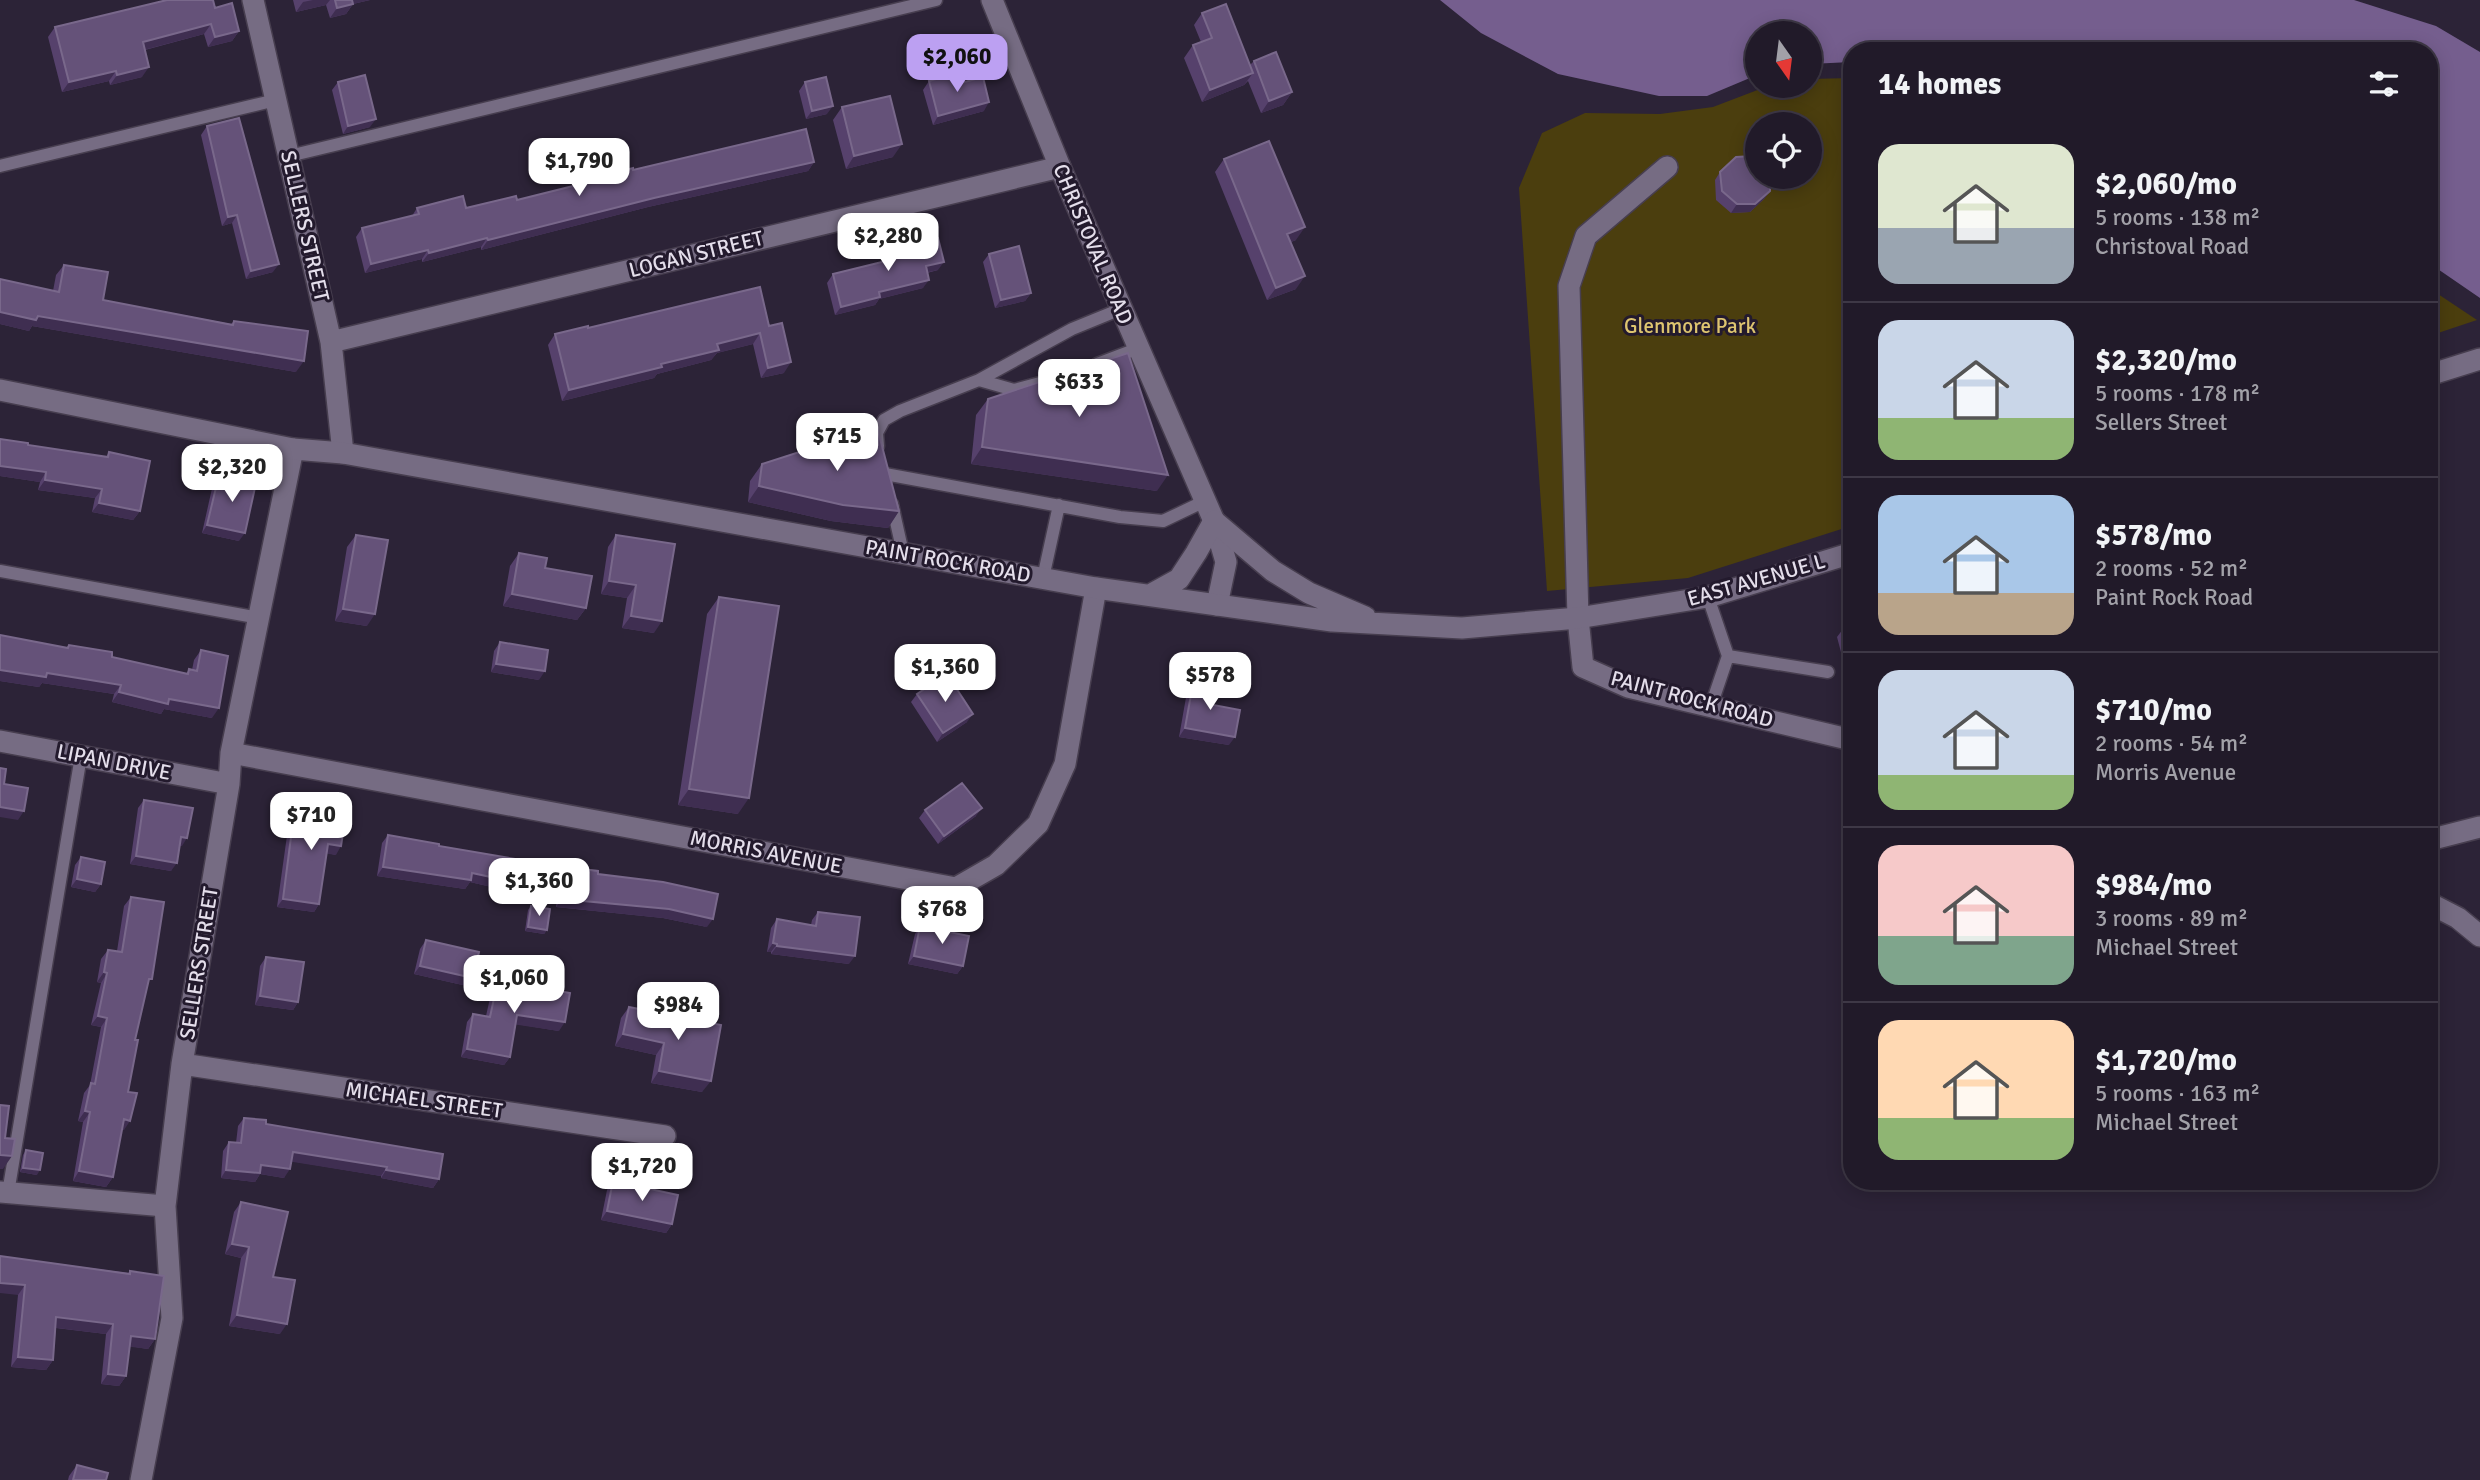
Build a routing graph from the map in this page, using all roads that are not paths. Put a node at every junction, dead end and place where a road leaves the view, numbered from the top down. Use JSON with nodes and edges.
{"nodes":[{"id":1,"x":253,"y":0,"type":"edge"},
{"id":2,"x":936,"y":0,"type":"edge"},
{"id":3,"x":992,"y":0,"type":"edge"},
{"id":4,"x":276,"y":100,"type":"junction"},
{"id":5,"x":289,"y":156,"type":"junction"},
{"id":6,"x":0,"y":166,"type":"edge"},
{"id":7,"x":1060,"y":167,"type":"junction"},
{"id":8,"x":1667,"y":167,"type":"dead end"},
{"id":9,"x":1121,"y":309,"type":"junction"},
{"id":10,"x":331,"y":342,"type":"junction"},
{"id":11,"x":1139,"y":348,"type":"junction"},
{"id":12,"x":2480,"y":359,"type":"edge"},
{"id":13,"x":1080,"y":371,"type":"edge"},
{"id":14,"x":2438,"y":371,"type":"edge"},
{"id":15,"x":1057,"y":378,"type":"edge"},
{"id":16,"x":979,"y":380,"type":"junction"},
{"id":17,"x":0,"y":390,"type":"edge"},
{"id":18,"x":293,"y":449,"type":"junction"},
{"id":19,"x":343,"y":453,"type":"junction"},
{"id":20,"x":884,"y":474,"type":"junction"},
{"id":21,"x":1205,"y":500,"type":"junction"},
{"id":22,"x":1059,"y":505,"type":"junction"},
{"id":23,"x":1214,"y":521,"type":"junction"},
{"id":24,"x":903,"y":553,"type":"junction"},
{"id":25,"x":1843,"y":556,"type":"edge"},
{"id":26,"x":0,"y":572,"type":"edge"},
{"id":27,"x":1043,"y":578,"type":"junction"},
{"id":28,"x":1096,"y":587,"type":"junction"},
{"id":29,"x":1150,"y":595,"type":"junction"},
{"id":30,"x":1708,"y":597,"type":"junction"},
{"id":31,"x":1217,"y":605,"type":"junction"},
{"id":32,"x":259,"y":618,"type":"junction"},
{"id":33,"x":1578,"y":618,"type":"junction"},
{"id":34,"x":1380,"y":624,"type":"junction"},
{"id":35,"x":1728,"y":656,"type":"junction"},
{"id":36,"x":1828,"y":672,"type":"dead end"},
{"id":37,"x":1711,"y":706,"type":"junction"},
{"id":38,"x":1843,"y":738,"type":"edge"},
{"id":39,"x":0,"y":741,"type":"edge"},
{"id":40,"x":231,"y":753,"type":"junction"},
{"id":41,"x":81,"y":756,"type":"junction"},
{"id":42,"x":229,"y":784,"type":"junction"},
{"id":43,"x":2480,"y":827,"type":"edge"},
{"id":44,"x":2438,"y":838,"type":"edge"},
{"id":45,"x":2438,"y":908,"type":"edge"},
{"id":46,"x":2480,"y":936,"type":"edge"},
{"id":47,"x":182,"y":1064,"type":"junction"},
{"id":48,"x":665,"y":1136,"type":"dead end"},
{"id":49,"x":4,"y":1193,"type":"edge"},
{"id":50,"x":165,"y":1206,"type":"junction"},
{"id":51,"x":141,"y":1480,"type":"edge"}],
"edges":[{"from":1,"to":4,"type":"street","name":"SELLERS STREET"},
{"from":2,"to":5,"type":"lane"},
{"from":3,"to":7,"type":"street","name":"CHRISTOVAL ROAD"},
{"from":4,"to":5,"type":"street","name":"SELLERS STREET"},
{"from":4,"to":6,"type":"lane"},
{"from":5,"to":10,"type":"street","name":"SELLERS STREET"},
{"from":7,"to":9,"type":"street","name":"CHRISTOVAL ROAD"},
{"from":7,"to":10,"type":"street","name":"LOGAN STREET"},
{"from":8,"to":33,"type":"street"},
{"from":9,"to":11,"type":"street","name":"CHRISTOVAL ROAD"},
{"from":9,"to":16,"type":"lane"},
{"from":10,"to":19,"type":"street","name":"SELLERS STREET"},
{"from":11,"to":13,"type":"lane"},
{"from":11,"to":21,"type":"street","name":"CHRISTOVAL ROAD"},
{"from":12,"to":14,"type":"street"},
{"from":15,"to":16,"type":"lane"},
{"from":16,"to":20,"type":"lane"},
{"from":17,"to":18,"type":"street","name":"PAINT ROCK ROAD"},
{"from":18,"to":19,"type":"street","name":"PAINT ROCK ROAD"},
{"from":18,"to":32,"type":"street","name":"SELLERS STREET"},
{"from":19,"to":24,"type":"street","name":"PAINT ROCK ROAD"},
{"from":20,"to":22,"type":"lane"},
{"from":20,"to":24,"type":"lane"},
{"from":21,"to":22,"type":"lane"},
{"from":21,"to":23,"type":"street","name":"CHRISTOVAL ROAD"},
{"from":22,"to":27,"type":"lane"},
{"from":23,"to":29,"type":"street"},
{"from":23,"to":31,"type":"street","name":"CHRISTOVAL ROAD"},
{"from":23,"to":34,"type":"street"},
{"from":24,"to":27,"type":"street","name":"PAINT ROCK ROAD"},
{"from":25,"to":30,"type":"street","name":"EAST AVENUE L"},
{"from":26,"to":32,"type":"lane"},
{"from":27,"to":28,"type":"street","name":"PAINT ROCK ROAD"},
{"from":28,"to":29,"type":"street","name":"PAINT ROCK ROAD"},
{"from":28,"to":40,"type":"street","name":"MORRIS AVENUE"},
{"from":29,"to":31,"type":"street","name":"PAINT ROCK ROAD"},
{"from":30,"to":33,"type":"street","name":"EAST AVENUE L"},
{"from":30,"to":35,"type":"lane"},
{"from":31,"to":34,"type":"street","name":"PAINT ROCK ROAD"},
{"from":32,"to":40,"type":"street","name":"SELLERS STREET"},
{"from":33,"to":34,"type":"street","name":"PAINT ROCK ROAD"},
{"from":33,"to":37,"type":"street","name":"PAINT ROCK ROAD"},
{"from":35,"to":36,"type":"lane"},
{"from":35,"to":37,"type":"lane"},
{"from":37,"to":38,"type":"street","name":"PAINT ROCK ROAD"},
{"from":39,"to":41,"type":"street","name":"LIPAN DRIVE"},
{"from":40,"to":42,"type":"street","name":"SELLERS STREET"},
{"from":41,"to":42,"type":"street","name":"LIPAN DRIVE"},
{"from":41,"to":49,"type":"lane"},
{"from":42,"to":47,"type":"street","name":"SELLERS STREET"},
{"from":43,"to":44,"type":"street"},
{"from":45,"to":46,"type":"street"},
{"from":47,"to":48,"type":"street","name":"MICHAEL STREET"},
{"from":47,"to":50,"type":"street","name":"SELLERS STREET"},
{"from":49,"to":50,"type":"street"},
{"from":50,"to":51,"type":"street","name":"SELLERS STREET"}]}
